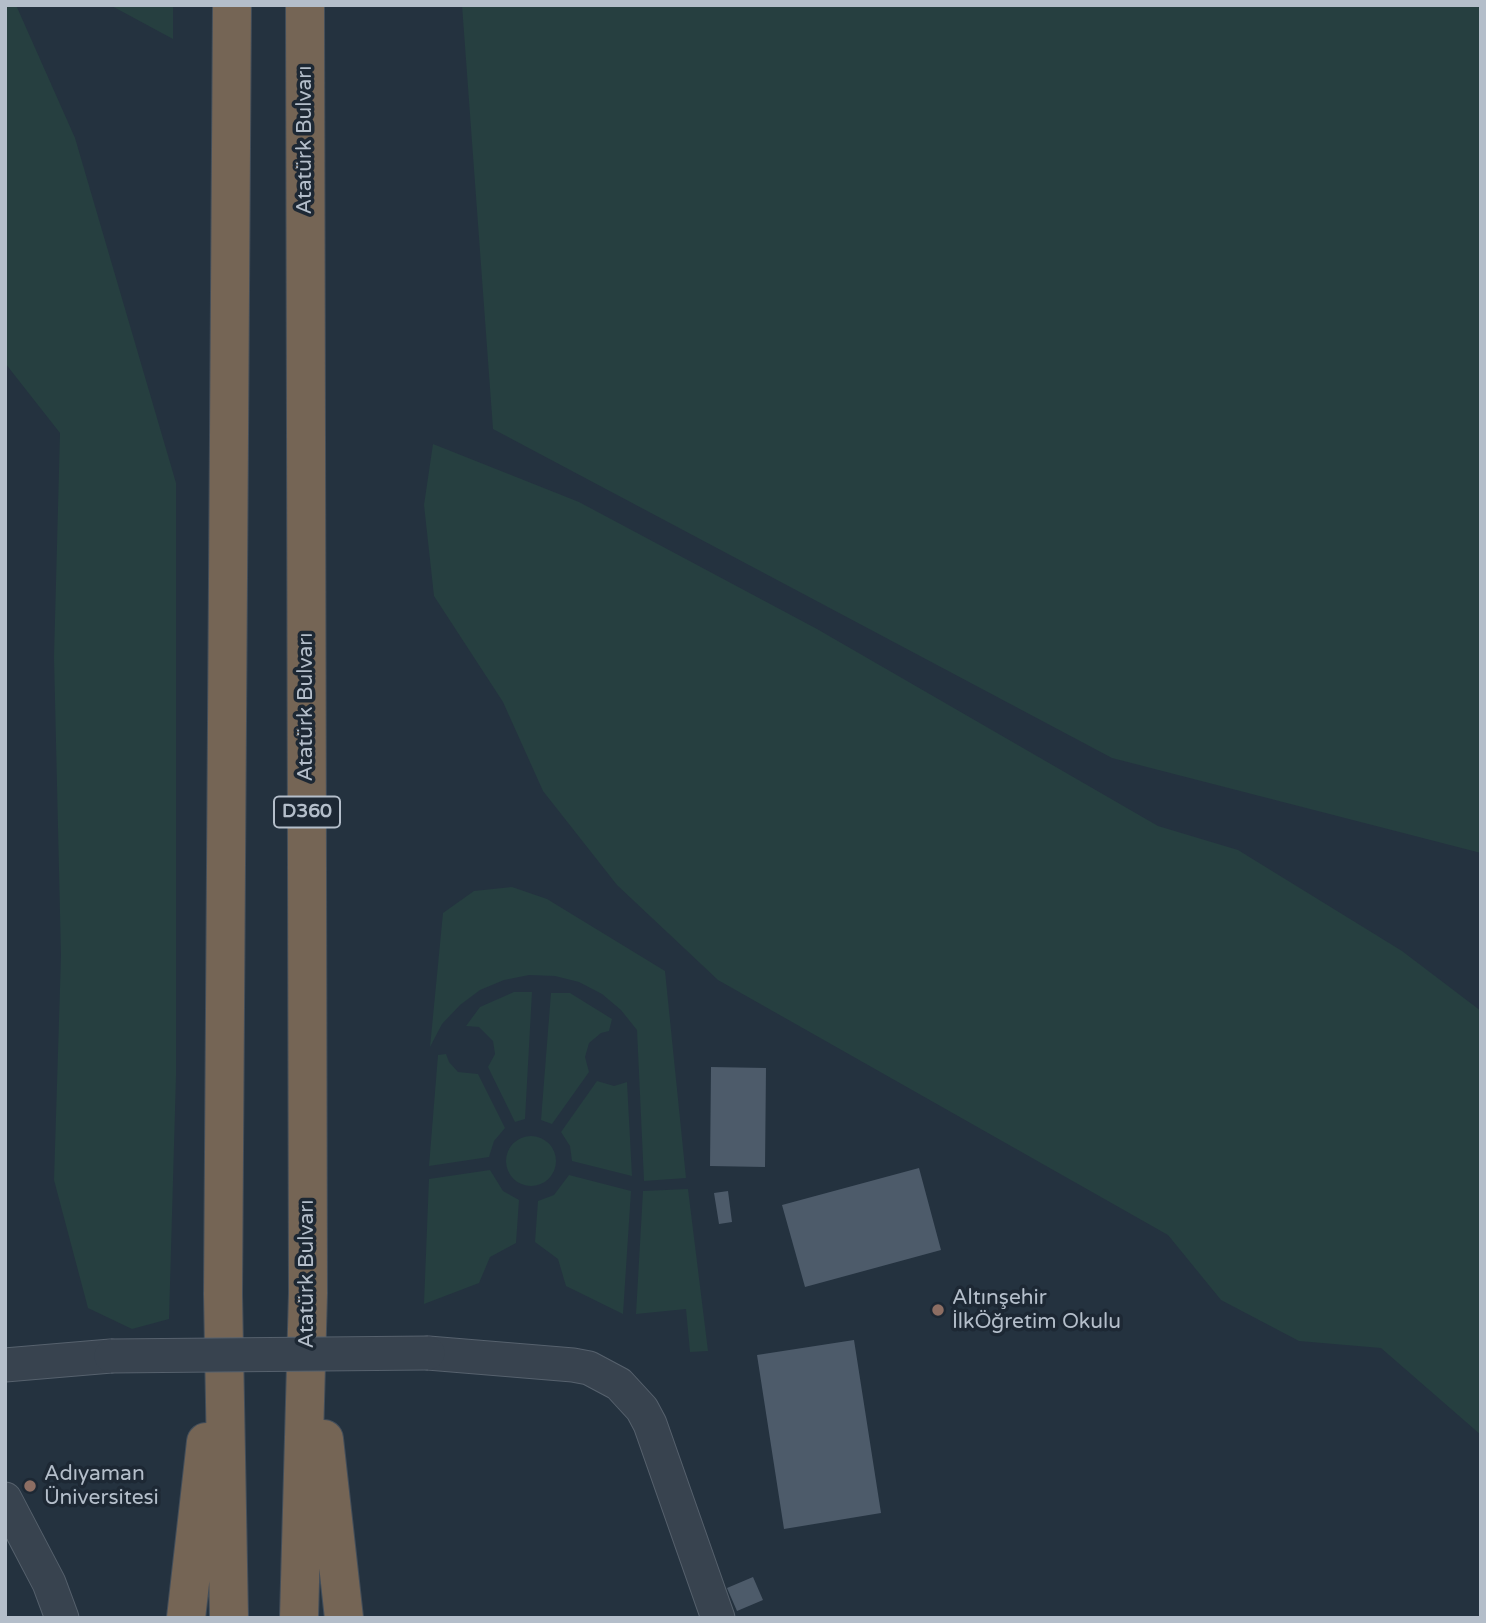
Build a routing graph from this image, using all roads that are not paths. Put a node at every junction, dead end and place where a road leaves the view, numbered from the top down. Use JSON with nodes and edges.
{"nodes":[{"id":1,"x":232,"y":5,"type":"edge"},
{"id":2,"x":305,"y":5,"type":"edge"},
{"id":3,"x":308,"y":1293,"type":"junction"},
{"id":4,"x":223,"y":1294,"type":"junction"},
{"id":5,"x":5,"y":1365,"type":"edge"},
{"id":6,"x":5,"y":1499,"type":"edge"},
{"id":7,"x":62,"y":1618,"type":"edge"},
{"id":8,"x":186,"y":1618,"type":"edge"},
{"id":9,"x":229,"y":1618,"type":"edge"},
{"id":10,"x":299,"y":1618,"type":"edge"},
{"id":11,"x":344,"y":1618,"type":"edge"},
{"id":12,"x":718,"y":1618,"type":"edge"}],
"edges":[{"from":1,"to":4,"type":"highway"},
{"from":2,"to":3,"type":"highway","name":"Atatürk Bulvarı","number":"D360"},
{"from":3,"to":10,"type":"highway","name":"Atatürk Bulvarı","number":"D360"},
{"from":3,"to":11,"type":"highway"},
{"from":4,"to":8,"type":"highway"},
{"from":4,"to":9,"type":"highway"},
{"from":5,"to":12,"type":"street","bridge":true},
{"from":6,"to":7,"type":"street"}]}
